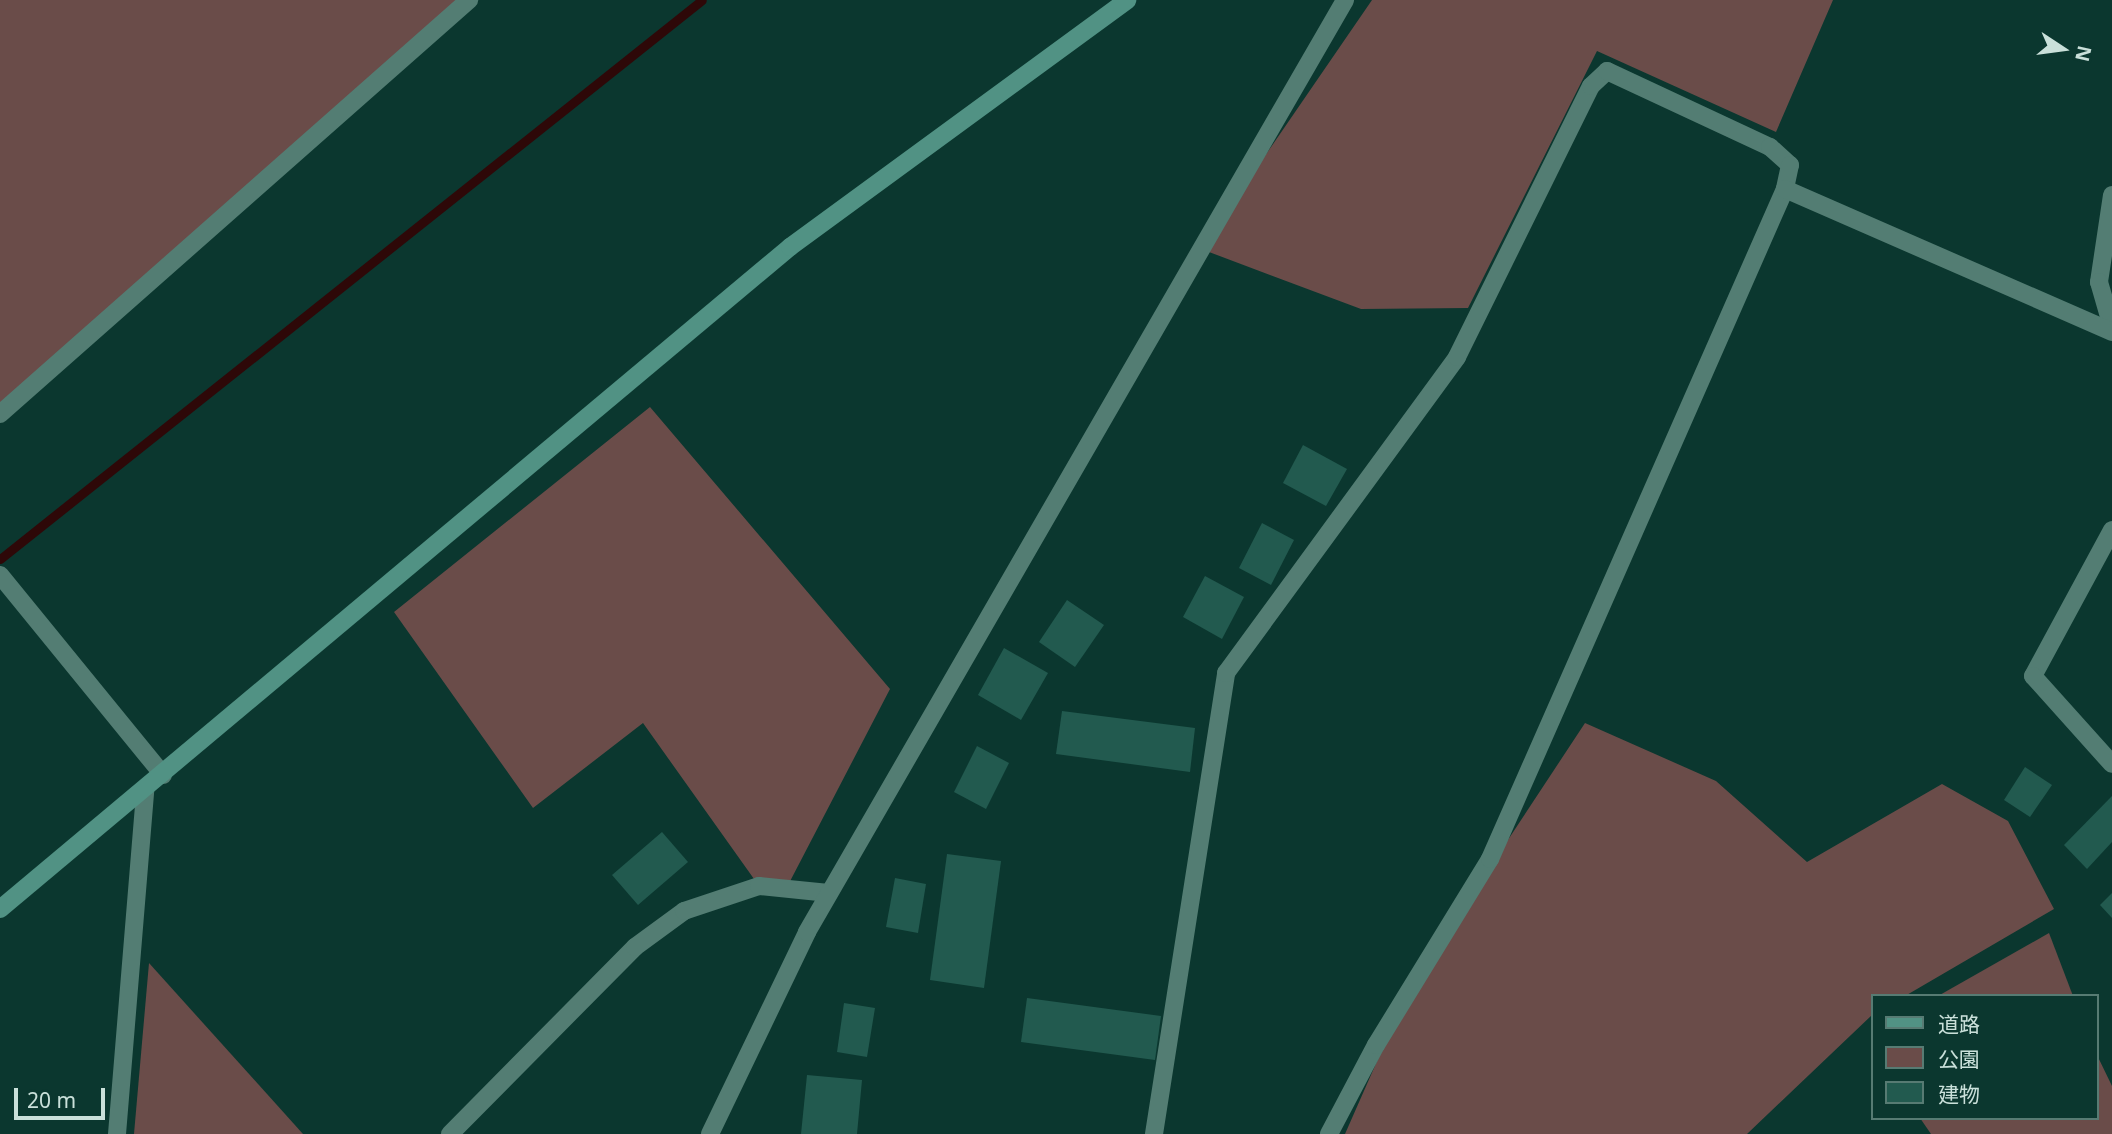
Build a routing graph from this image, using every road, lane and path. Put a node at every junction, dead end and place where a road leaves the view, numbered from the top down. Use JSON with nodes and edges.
{"nodes":[{"id":1,"x":469,"y":0,"type":"edge"},
{"id":2,"x":1127,"y":0,"type":"edge"},
{"id":3,"x":1345,"y":0,"type":"edge"},
{"id":4,"x":1785,"y":189,"type":"junction"},
{"id":5,"x":2112,"y":195,"type":"edge"},
{"id":6,"x":2112,"y":330,"type":"edge"},
{"id":7,"x":0,"y":414,"type":"edge"},
{"id":8,"x":2112,"y":530,"type":"edge"},
{"id":9,"x":0,"y":575,"type":"edge"},
{"id":10,"x":2112,"y":764,"type":"edge"},
{"id":11,"x":163,"y":775,"type":"junction"},
{"id":12,"x":145,"y":790,"type":"junction"},
{"id":13,"x":829,"y":893,"type":"junction"},
{"id":14,"x":0,"y":909,"type":"edge"},
{"id":15,"x":117,"y":1134,"type":"edge"},
{"id":16,"x":450,"y":1134,"type":"edge"},
{"id":17,"x":710,"y":1134,"type":"edge"},
{"id":18,"x":1154,"y":1134,"type":"edge"},
{"id":19,"x":1329,"y":1134,"type":"edge"}],
"edges":[{"from":1,"to":7,"type":"street"},
{"from":2,"to":11,"type":"street"},
{"from":3,"to":13,"type":"street"},
{"from":4,"to":6,"type":"street"},
{"from":4,"to":18,"type":"street"},
{"from":4,"to":19,"type":"street"},
{"from":5,"to":6,"type":"street"},
{"from":8,"to":10,"type":"street"},
{"from":9,"to":11,"type":"street"},
{"from":11,"to":12,"type":"street"},
{"from":12,"to":14,"type":"street"},
{"from":12,"to":15,"type":"street"},
{"from":13,"to":16,"type":"street"},
{"from":13,"to":17,"type":"street"}]}
